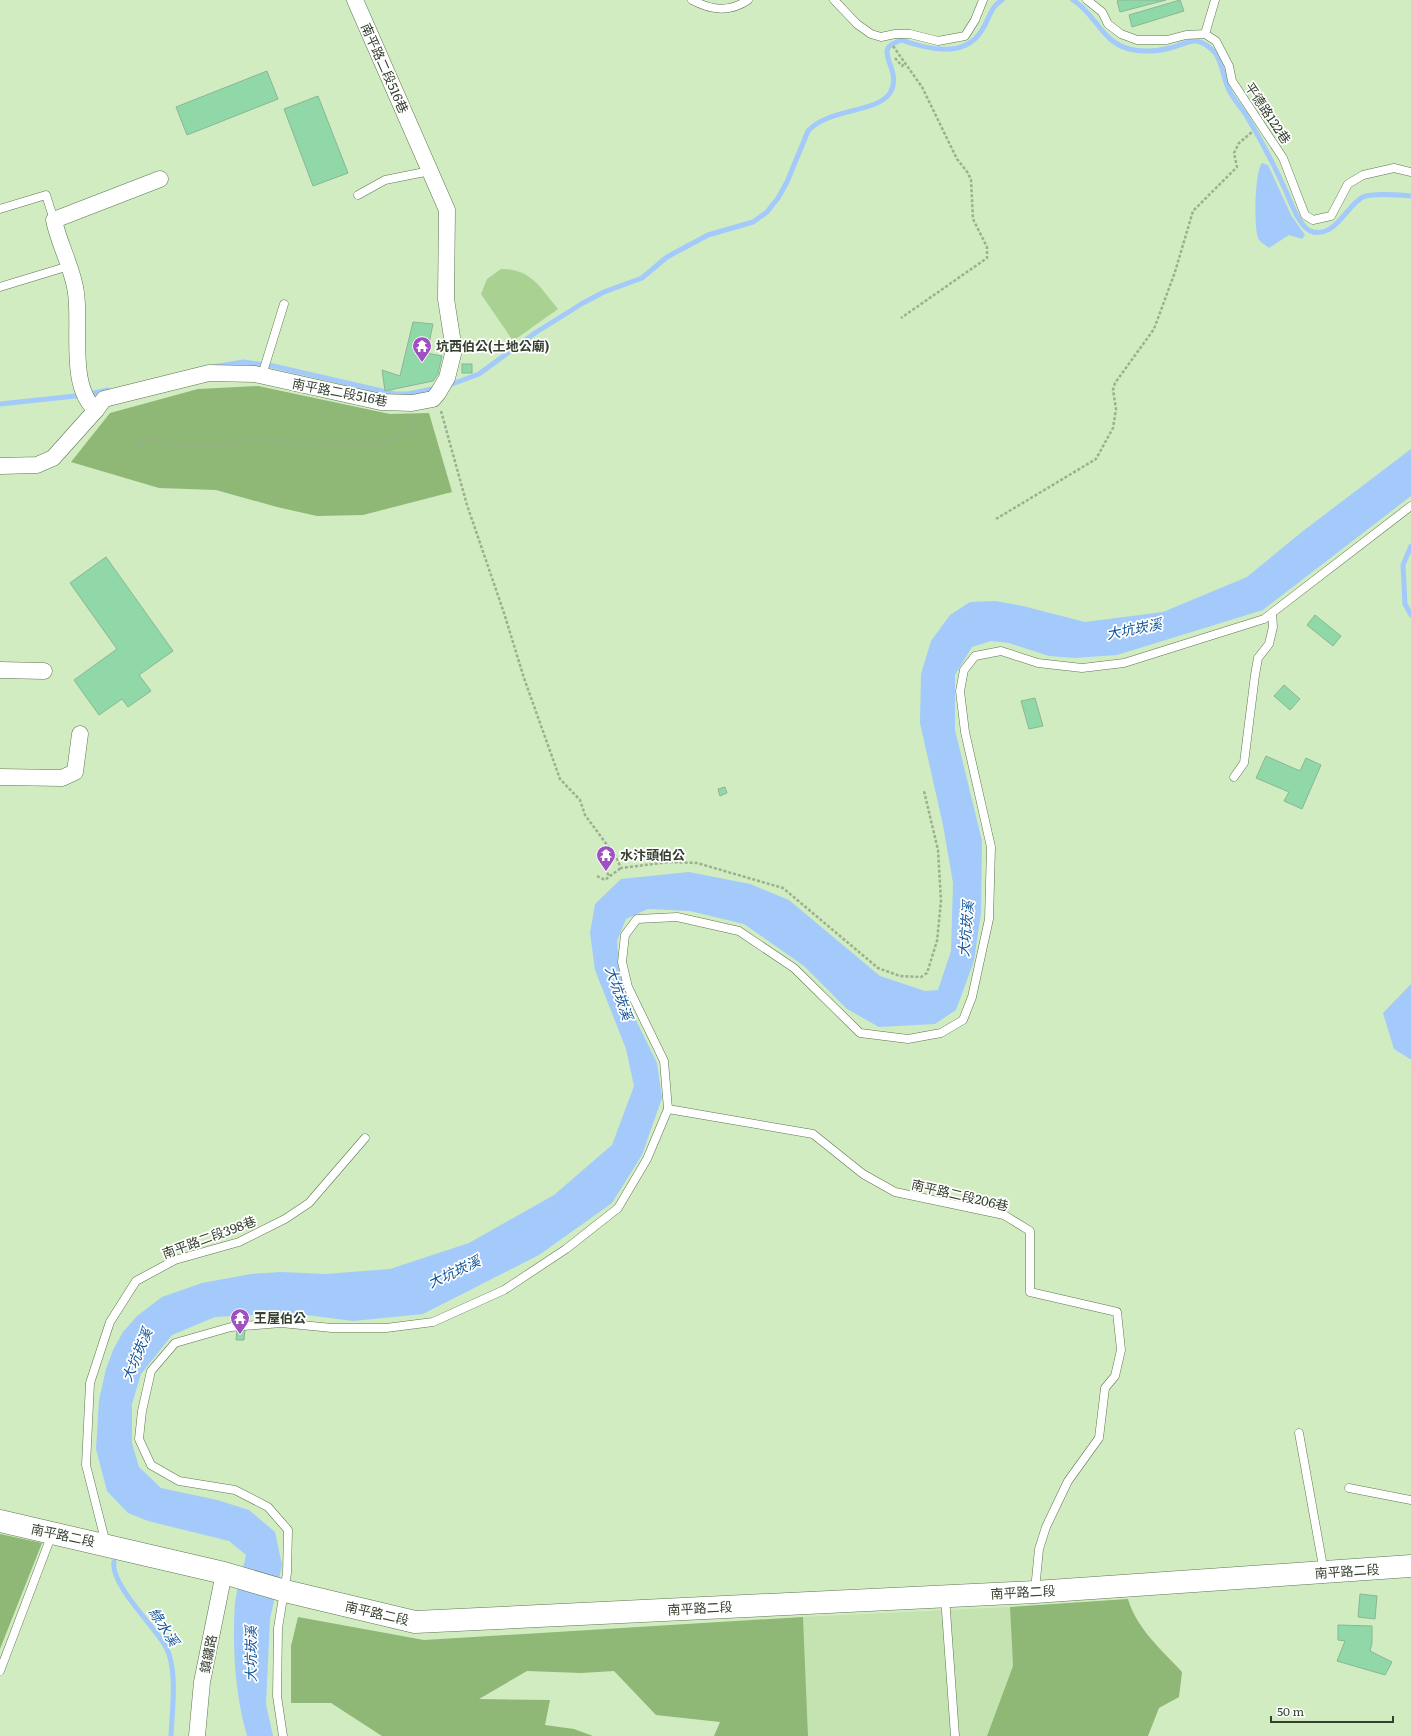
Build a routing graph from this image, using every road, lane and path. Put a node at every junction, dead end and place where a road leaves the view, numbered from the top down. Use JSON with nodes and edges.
{"nodes":[{"id":1,"x":355,"y":0,"type":"edge"},
{"id":2,"x":692,"y":0,"type":"edge"},
{"id":3,"x":748,"y":0,"type":"edge"},
{"id":4,"x":834,"y":0,"type":"edge"},
{"id":5,"x":983,"y":0,"type":"edge"},
{"id":6,"x":1088,"y":0,"type":"edge"},
{"id":7,"x":1215,"y":0,"type":"edge"},
{"id":8,"x":1205,"y":34,"type":"junction"},
{"id":9,"x":898,"y":52,"type":"dead end"},
{"id":10,"x":895,"y":58,"type":"dead end"},
{"id":11,"x":905,"y":63,"type":"junction"},
{"id":12,"x":1251,"y":134,"type":"dead end"},
{"id":13,"x":430,"y":171,"type":"junction"},
{"id":14,"x":1411,"y":172,"type":"edge"},
{"id":15,"x":160,"y":179,"type":"dead end"},
{"id":16,"x":358,"y":194,"type":"dead end"},
{"id":17,"x":0,"y":209,"type":"edge"},
{"id":18,"x":54,"y":220,"type":"junction"},
{"id":19,"x":69,"y":266,"type":"junction"},
{"id":20,"x":0,"y":287,"type":"edge"},
{"id":21,"x":284,"y":304,"type":"dead end"},
{"id":22,"x":901,"y":318,"type":"dead end"},
{"id":23,"x":262,"y":375,"type":"junction"},
{"id":24,"x":436,"y":396,"type":"junction"},
{"id":25,"x":416,"y":402,"type":"junction"},
{"id":26,"x":92,"y":407,"type":"junction"},
{"id":27,"x":133,"y":449,"type":"dead end"},
{"id":28,"x":0,"y":466,"type":"edge"},
{"id":29,"x":1411,"y":506,"type":"edge"},
{"id":30,"x":996,"y":519,"type":"dead end"},
{"id":31,"x":1272,"y":613,"type":"junction"},
{"id":32,"x":0,"y":670,"type":"edge"},
{"id":33,"x":44,"y":671,"type":"dead end"},
{"id":34,"x":80,"y":734,"type":"dead end"},
{"id":35,"x":0,"y":777,"type":"edge"},
{"id":36,"x":1234,"y":777,"type":"dead end"},
{"id":37,"x":924,"y":791,"type":"dead end"},
{"id":38,"x":621,"y":868,"type":"junction"},
{"id":39,"x":608,"y":873,"type":"dead end"},
{"id":40,"x":597,"y":876,"type":"dead end"},
{"id":41,"x":610,"y":876,"type":"junction"},
{"id":42,"x":668,"y":1109,"type":"junction"},
{"id":43,"x":365,"y":1138,"type":"dead end"},
{"id":44,"x":1299,"y":1433,"type":"dead end"},
{"id":45,"x":1349,"y":1488,"type":"dead end"},
{"id":46,"x":1411,"y":1500,"type":"edge"},
{"id":47,"x":0,"y":1521,"type":"edge"},
{"id":48,"x":53,"y":1533,"type":"junction"},
{"id":49,"x":106,"y":1545,"type":"junction"},
{"id":50,"x":1411,"y":1566,"type":"edge"},
{"id":51,"x":1324,"y":1573,"type":"junction"},
{"id":52,"x":230,"y":1575,"type":"junction"},
{"id":53,"x":283,"y":1590,"type":"junction"},
{"id":54,"x":1035,"y":1592,"type":"junction"},
{"id":55,"x":945,"y":1596,"type":"junction"},
{"id":56,"x":0,"y":1670,"type":"edge"},
{"id":57,"x":197,"y":1736,"type":"edge"},
{"id":58,"x":283,"y":1736,"type":"edge"},
{"id":59,"x":955,"y":1736,"type":"edge"}],
"edges":[{"from":1,"to":13,"type":"street","name":"南平路二段516巷"},
{"from":2,"to":3,"type":"lane"},
{"from":4,"to":5,"type":"lane"},
{"from":6,"to":8,"type":"lane"},
{"from":7,"to":8,"type":"lane"},
{"from":8,"to":14,"type":"lane","name":"平德路122巷"},
{"from":9,"to":11,"type":"path"},
{"from":10,"to":11,"type":"path"},
{"from":11,"to":22,"type":"path"},
{"from":12,"to":30,"type":"path"},
{"from":13,"to":16,"type":"lane"},
{"from":13,"to":24,"type":"street","name":"南平路二段516巷"},
{"from":15,"to":18,"type":"street"},
{"from":17,"to":18,"type":"lane"},
{"from":18,"to":19,"type":"street"},
{"from":19,"to":20,"type":"lane"},
{"from":19,"to":26,"type":"street"},
{"from":21,"to":23,"type":"lane"},
{"from":23,"to":25,"type":"street","name":"南平路二段516巷"},
{"from":23,"to":26,"type":"street","name":"南平路二段516巷"},
{"from":24,"to":25,"type":"street","name":"南平路二段516巷"},
{"from":24,"to":38,"type":"path"},
{"from":25,"to":27,"type":"path"},
{"from":26,"to":28,"type":"street","name":"南平路二段516巷"},
{"from":29,"to":31,"type":"lane"},
{"from":31,"to":36,"type":"lane"},
{"from":31,"to":42,"type":"lane"},
{"from":32,"to":33,"type":"street"},
{"from":34,"to":35,"type":"street"},
{"from":37,"to":38,"type":"path"},
{"from":38,"to":41,"type":"path"},
{"from":39,"to":41,"type":"path"},
{"from":40,"to":41,"type":"path"},
{"from":42,"to":53,"type":"lane"},
{"from":42,"to":54,"type":"lane","name":"南平路二段206巷"},
{"from":43,"to":49,"type":"lane","name":"南平路二段398巷"},
{"from":44,"to":51,"type":"lane"},
{"from":45,"to":46,"type":"lane"},
{"from":47,"to":48,"type":"street","name":"南平路二段"},
{"from":48,"to":49,"type":"street","name":"南平路二段"},
{"from":48,"to":56,"type":"lane"},
{"from":49,"to":52,"type":"street","name":"南平路二段"},
{"from":50,"to":51,"type":"street","name":"南平路二段"},
{"from":51,"to":54,"type":"street","name":"南平路二段"},
{"from":52,"to":53,"type":"street","name":"南平路二段"},
{"from":52,"to":57,"type":"street","name":"鎮鏞路"},
{"from":53,"to":55,"type":"street","name":"南平路二段"},
{"from":53,"to":58,"type":"lane"},
{"from":54,"to":55,"type":"street","name":"南平路二段"},
{"from":55,"to":59,"type":"lane"}]}
